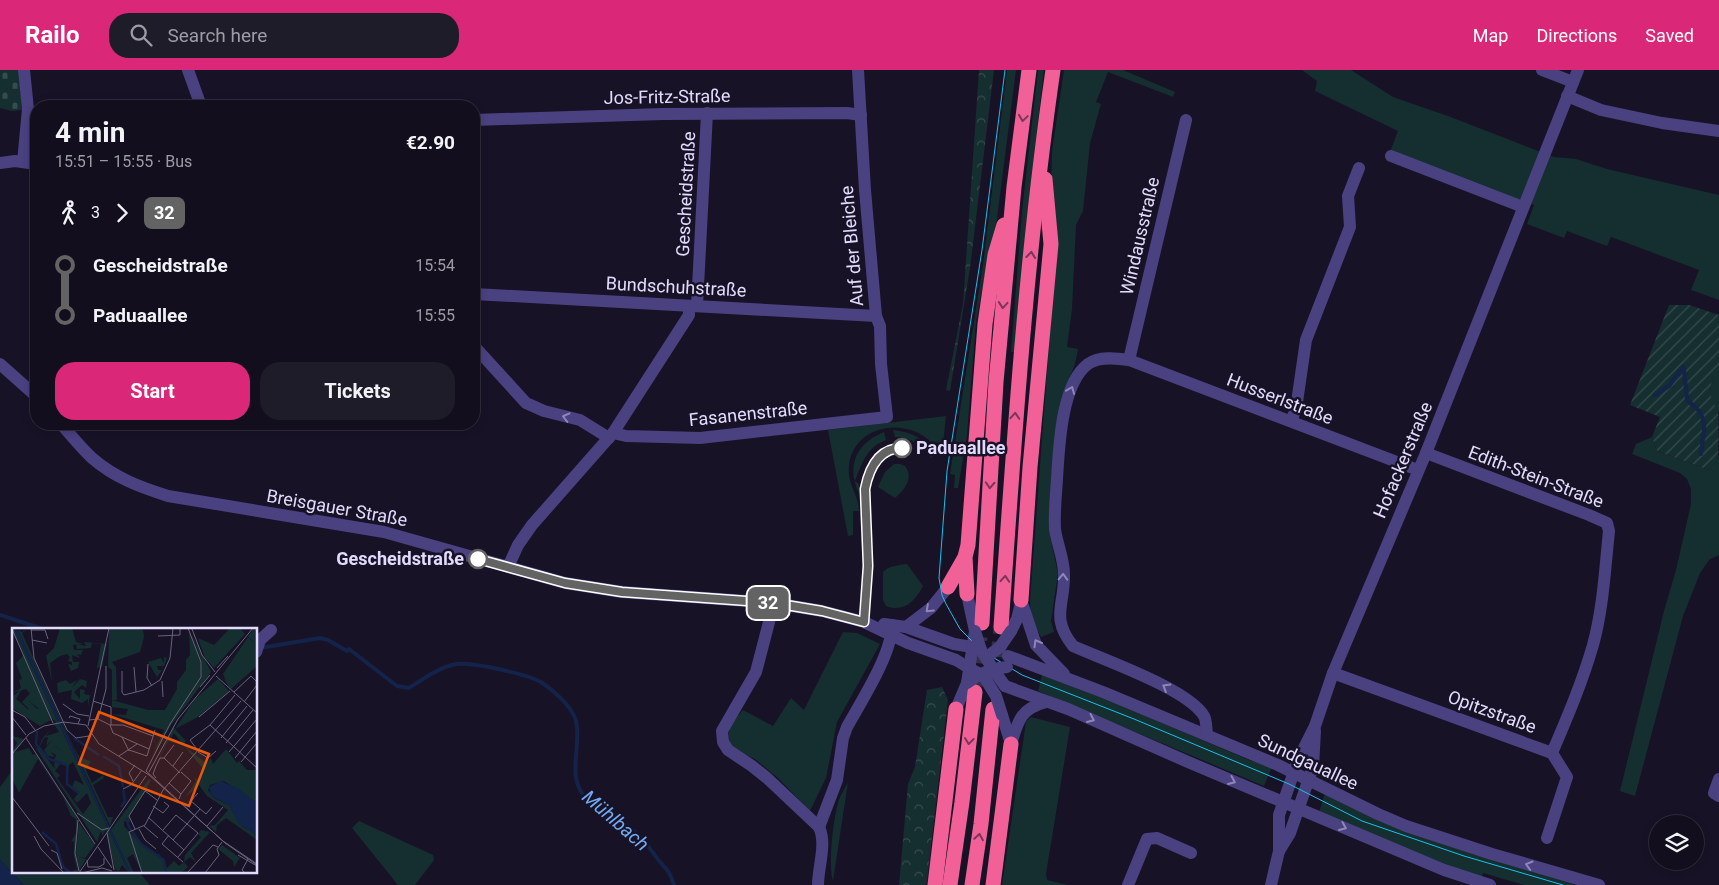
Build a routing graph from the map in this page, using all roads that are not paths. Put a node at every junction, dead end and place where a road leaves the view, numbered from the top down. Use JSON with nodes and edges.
{"nodes":[{"id":1,"x":24,"y":70,"type":"edge"},
{"id":2,"x":188,"y":70,"type":"edge"},
{"id":3,"x":858,"y":70,"type":"edge"},
{"id":4,"x":1030,"y":70,"type":"edge"},
{"id":5,"x":1052,"y":70,"type":"edge"},
{"id":6,"x":1542,"y":70,"type":"edge"},
{"id":7,"x":1576,"y":76,"type":"edge"},
{"id":8,"x":1567,"y":96,"type":"junction"},
{"id":9,"x":199,"y":100,"type":"edge"},
{"id":10,"x":707,"y":113,"type":"junction"},
{"id":11,"x":861,"y":116,"type":"junction"},
{"id":12,"x":480,"y":120,"type":"edge"},
{"id":13,"x":1186,"y":120,"type":"dead end"},
{"id":14,"x":1719,"y":131,"type":"edge"},
{"id":15,"x":1042,"y":143,"type":"junction"},
{"id":16,"x":1391,"y":156,"type":"dead end"},
{"id":17,"x":23,"y":162,"type":"junction"},
{"id":18,"x":0,"y":163,"type":"edge"},
{"id":19,"x":30,"y":163,"type":"edge"},
{"id":20,"x":1359,"y":168,"type":"dead end"},
{"id":21,"x":1014,"y":187,"type":"junction"},
{"id":22,"x":1523,"y":207,"type":"junction"},
{"id":23,"x":480,"y":294,"type":"edge"},
{"id":24,"x":693,"y":306,"type":"junction"},
{"id":25,"x":876,"y":316,"type":"junction"},
{"id":26,"x":480,"y":353,"type":"edge"},
{"id":27,"x":1129,"y":360,"type":"junction"},
{"id":28,"x":0,"y":364,"type":"edge"},
{"id":29,"x":30,"y":391,"type":"edge"},
{"id":30,"x":887,"y":417,"type":"joint"},
{"id":31,"x":1291,"y":421,"type":"junction"},
{"id":32,"x":66,"y":430,"type":"edge"},
{"id":33,"x":611,"y":436,"type":"junction"},
{"id":34,"x":1426,"y":453,"type":"junction"},
{"id":35,"x":1418,"y":470,"type":"junction"},
{"id":36,"x":965,"y":557,"type":"junction"},
{"id":37,"x":508,"y":567,"type":"junction"},
{"id":38,"x":948,"y":587,"type":"joint"},
{"id":39,"x":967,"y":594,"type":"joint"},
{"id":40,"x":1022,"y":600,"type":"junction"},
{"id":41,"x":774,"y":603,"type":"junction"},
{"id":42,"x":906,"y":626,"type":"junction"},
{"id":43,"x":978,"y":627,"type":"junction"},
{"id":44,"x":1006,"y":629,"type":"junction"},
{"id":45,"x":271,"y":630,"type":"dead end"},
{"id":46,"x":892,"y":630,"type":"junction"},
{"id":47,"x":258,"y":646,"type":"edge"},
{"id":48,"x":973,"y":659,"type":"junction"},
{"id":49,"x":1333,"y":673,"type":"junction"},
{"id":50,"x":1067,"y":677,"type":"junction"},
{"id":51,"x":968,"y":689,"type":"junction"},
{"id":52,"x":1046,"y":702,"type":"junction"},
{"id":53,"x":956,"y":709,"type":"joint"},
{"id":54,"x":998,"y":712,"type":"junction"},
{"id":55,"x":1315,"y":726,"type":"junction"},
{"id":56,"x":1207,"y":735,"type":"junction"},
{"id":57,"x":1011,"y":744,"type":"junction"},
{"id":58,"x":1552,"y":753,"type":"junction"},
{"id":59,"x":1291,"y":778,"type":"junction"},
{"id":60,"x":1719,"y":779,"type":"edge"},
{"id":61,"x":1306,"y":786,"type":"junction"},
{"id":62,"x":1717,"y":795,"type":"edge"},
{"id":63,"x":1282,"y":802,"type":"junction"},
{"id":64,"x":1298,"y":808,"type":"junction"},
{"id":65,"x":819,"y":827,"type":"junction"},
{"id":66,"x":1547,"y":838,"type":"dead end"},
{"id":67,"x":1278,"y":851,"type":"junction"},
{"id":68,"x":1191,"y":853,"type":"dead end"},
{"id":69,"x":818,"y":885,"type":"edge"},
{"id":70,"x":938,"y":885,"type":"edge"},
{"id":71,"x":972,"y":885,"type":"edge"},
{"id":72,"x":992,"y":885,"type":"edge"},
{"id":73,"x":1128,"y":885,"type":"edge"},
{"id":74,"x":1271,"y":885,"type":"edge"},
{"id":75,"x":1490,"y":885,"type":"edge"},
{"id":76,"x":1599,"y":885,"type":"edge"}],
"edges":[{"from":1,"to":17,"type":"street"},
{"from":2,"to":9,"type":"street"},
{"from":3,"to":11,"type":"street","name":"Auf der Bleiche"},
{"from":4,"to":21,"type":"highway","one_way":true},
{"from":5,"to":15,"type":"highway"},
{"from":6,"to":7,"type":"street"},
{"from":7,"to":8,"type":"street","name":"Hofackerstraße"},
{"from":8,"to":14,"type":"street"},
{"from":8,"to":22,"type":"street","name":"Hofackerstraße"},
{"from":10,"to":11,"type":"street","name":"Jos-Fritz-Straße"},
{"from":10,"to":12,"type":"street","name":"Jos-Fritz-Straße"},
{"from":10,"to":24,"type":"street","name":"Gescheidstraße"},
{"from":11,"to":25,"type":"street","name":"Auf der Bleiche"},
{"from":13,"to":27,"type":"street","name":"Windausstraße"},
{"from":15,"to":40,"type":"highway"},
{"from":44,"to":15,"type":"highway","one_way":true},
{"from":16,"to":22,"type":"street"},
{"from":17,"to":18,"type":"street"},
{"from":17,"to":19,"type":"street"},
{"from":20,"to":31,"type":"street"},
{"from":21,"to":36,"type":"highway"},
{"from":21,"to":43,"type":"highway","one_way":true},
{"from":22,"to":34,"type":"street","name":"Hofackerstraße"},
{"from":23,"to":24,"type":"street","name":"Bundschuhstraße"},
{"from":24,"to":25,"type":"street","name":"Bundschuhstraße"},
{"from":24,"to":33,"type":"street","name":"Gescheidstraße"},
{"from":25,"to":30,"type":"street","name":"Auf der Bleiche"},
{"from":33,"to":26,"type":"street","name":"Fasanenstraße","one_way":true},
{"from":27,"to":31,"type":"street","name":"Husserlstraße"},
{"from":56,"to":27,"type":"street","name":"Husserlstraße","one_way":true},
{"from":28,"to":29,"type":"street"},
{"from":30,"to":33,"type":"street","name":"Fasanenstraße"},
{"from":31,"to":35,"type":"street","name":"Husserlstraße"},
{"from":32,"to":37,"type":"street","name":"Breisgauer Straße"},
{"from":33,"to":37,"type":"street","name":"Gescheidstraße"},
{"from":34,"to":35,"type":"street","name":"Hofackerstraße"},
{"from":34,"to":58,"type":"street","name":"Edith-Stein-Straße"},
{"from":35,"to":49,"type":"street","name":"Hofackerstraße"},
{"from":36,"to":38,"type":"highway"},
{"from":36,"to":39,"type":"highway"},
{"from":37,"to":41,"type":"street","name":"Breisgauer Straße"},
{"from":38,"to":42,"type":"street","one_way":true},
{"from":39,"to":43,"type":"street"},
{"from":40,"to":44,"type":"street"},
{"from":50,"to":40,"type":"street","one_way":true},
{"from":41,"to":46,"type":"street","name":"Breisgauer Straße"},
{"from":41,"to":65,"type":"street"},
{"from":42,"to":46,"type":"street","name":"Breisgauer Straße"},
{"from":42,"to":48,"type":"street","name":"Breisgauer Straße"},
{"from":43,"to":48,"type":"street","bridge":true},
{"from":44,"to":48,"type":"street","bridge":true},
{"from":45,"to":47,"type":"street"},
{"from":46,"to":48,"type":"street","name":"Breisgauer Straße"},
{"from":46,"to":65,"type":"street"},
{"from":48,"to":50,"type":"street","name":"Sundgauallee","bridge":true},
{"from":48,"to":51,"type":"street","bridge":true},
{"from":48,"to":52,"type":"street","bridge":true},
{"from":48,"to":54,"type":"street","bridge":true},
{"from":49,"to":55,"type":"street","name":"Hofackerstraße"},
{"from":49,"to":58,"type":"street","name":"Opitzstraße"},
{"from":50,"to":56,"type":"street","name":"Sundgauallee"},
{"from":51,"to":53,"type":"street"},
{"from":51,"to":70,"type":"highway","one_way":true},
{"from":52,"to":57,"type":"street"},
{"from":52,"to":63,"type":"street","one_way":true},
{"from":53,"to":70,"type":"highway"},
{"from":54,"to":57,"type":"street"},
{"from":71,"to":54,"type":"highway","one_way":true},
{"from":55,"to":59,"type":"street","name":"Hofackerstraße"},
{"from":55,"to":61,"type":"street","name":"Hofackerstraße"},
{"from":56,"to":59,"type":"street","name":"Sundgauallee"},
{"from":57,"to":72,"type":"highway"},
{"from":58,"to":66,"type":"street","name":"Opitzstraße"},
{"from":59,"to":61,"type":"street","name":"Sundgauallee"},
{"from":59,"to":63,"type":"street","name":"Hofackerstraße"},
{"from":60,"to":62,"type":"street"},
{"from":61,"to":64,"type":"street","name":"Hofackerstraße"},
{"from":76,"to":61,"type":"street","name":"Sundgauallee","one_way":true},
{"from":63,"to":64,"type":"street"},
{"from":63,"to":67,"type":"street","name":"Hofackerstraße"},
{"from":64,"to":67,"type":"street","name":"Hofackerstraße"},
{"from":64,"to":75,"type":"street","one_way":true},
{"from":65,"to":69,"type":"street"},
{"from":67,"to":74,"type":"street"},
{"from":68,"to":73,"type":"street"}]}
